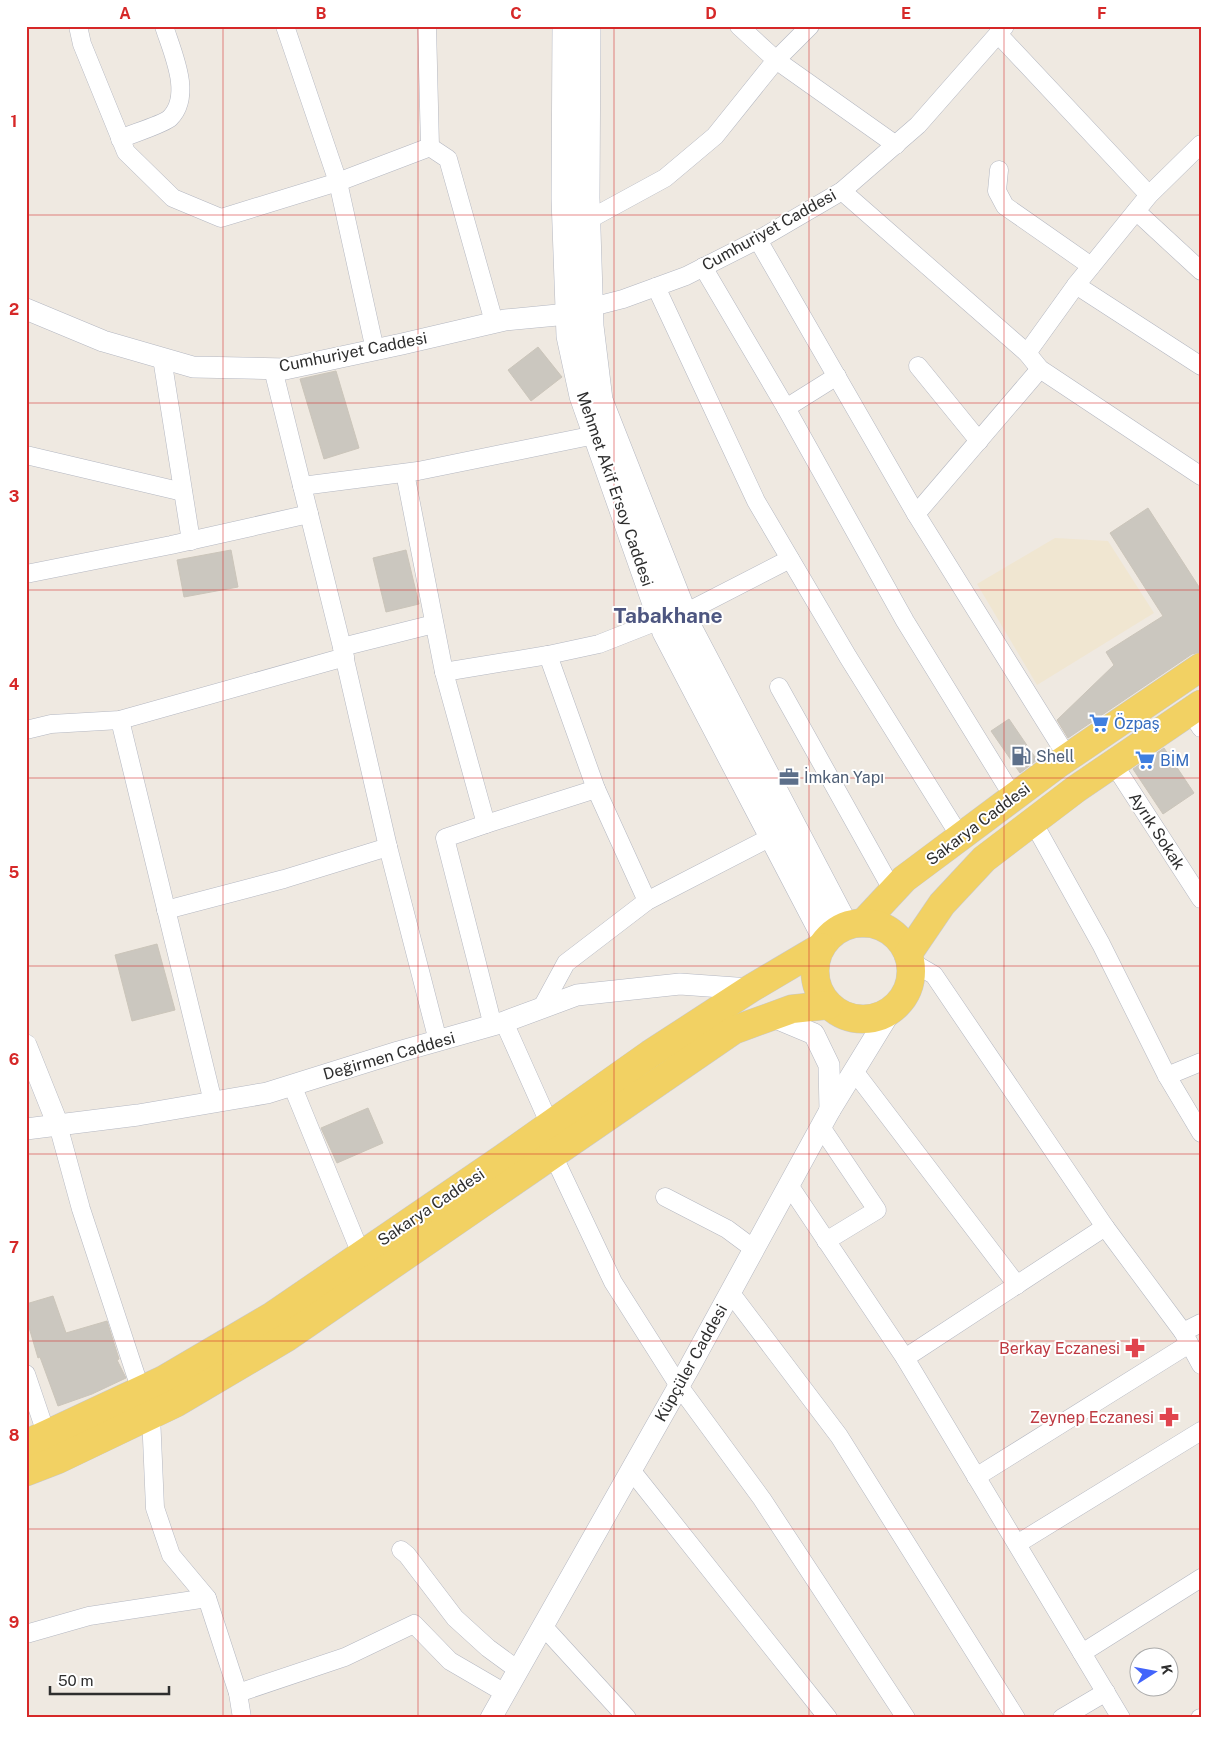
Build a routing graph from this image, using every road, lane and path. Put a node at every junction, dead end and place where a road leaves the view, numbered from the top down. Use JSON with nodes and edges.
{"nodes":[{"id":1,"x":78,"y":26,"type":"edge"},
{"id":2,"x":164,"y":26,"type":"edge"},
{"id":3,"x":427,"y":26,"type":"edge"},
{"id":4,"x":566,"y":26,"type":"edge"},
{"id":5,"x":588,"y":26,"type":"edge"},
{"id":6,"x":739,"y":26,"type":"edge"},
{"id":7,"x":810,"y":26,"type":"edge"},
{"id":8,"x":290,"y":28,"type":"edge"},
{"id":9,"x":1002,"y":30,"type":"edge"},
{"id":10,"x":776,"y":60,"type":"junction"},
{"id":11,"x":120,"y":138,"type":"junction"},
{"id":12,"x":896,"y":144,"type":"junction"},
{"id":13,"x":430,"y":146,"type":"junction"},
{"id":14,"x":1198,"y":151,"type":"edge"},
{"id":15,"x":999,"y":170,"type":"dead end"},
{"id":16,"x":338,"y":182,"type":"junction"},
{"id":17,"x":842,"y":191,"type":"junction"},
{"id":18,"x":1149,"y":195,"type":"junction"},
{"id":19,"x":1136,"y":211,"type":"junction"},
{"id":20,"x":588,"y":220,"type":"junction"},
{"id":21,"x":758,"y":240,"type":"junction"},
{"id":22,"x":1091,"y":266,"type":"junction"},
{"id":23,"x":703,"y":267,"type":"junction"},
{"id":24,"x":1201,"y":271,"type":"edge"},
{"id":25,"x":1076,"y":285,"type":"junction"},
{"id":26,"x":656,"y":287,"type":"junction"},
{"id":27,"x":26,"y":309,"type":"edge"},
{"id":28,"x":579,"y":310,"type":"junction"},
{"id":29,"x":494,"y":322,"type":"junction"},
{"id":30,"x":375,"y":350,"type":"junction"},
{"id":31,"x":1027,"y":353,"type":"junction"},
{"id":32,"x":162,"y":358,"type":"junction"},
{"id":33,"x":918,"y":366,"type":"dead end"},
{"id":34,"x":1201,"y":366,"type":"edge"},
{"id":35,"x":273,"y":369,"type":"junction"},
{"id":36,"x":1040,"y":369,"type":"junction"},
{"id":37,"x":837,"y":376,"type":"junction"},
{"id":38,"x":786,"y":408,"type":"junction"},
{"id":39,"x":595,"y":435,"type":"junction"},
{"id":40,"x":979,"y":441,"type":"junction"},
{"id":41,"x":26,"y":455,"type":"edge"},
{"id":42,"x":405,"y":473,"type":"junction"},
{"id":43,"x":1201,"y":476,"type":"edge"},
{"id":44,"x":302,"y":486,"type":"junction"},
{"id":45,"x":183,"y":492,"type":"junction"},
{"id":46,"x":309,"y":514,"type":"junction"},
{"id":47,"x":916,"y":514,"type":"junction"},
{"id":48,"x":191,"y":541,"type":"junction"},
{"id":49,"x":790,"y":559,"type":"junction"},
{"id":50,"x":26,"y":574,"type":"edge"},
{"id":51,"x":672,"y":617,"type":"junction"},
{"id":52,"x":434,"y":624,"type":"junction"},
{"id":53,"x":344,"y":652,"type":"junction"},
{"id":54,"x":548,"y":655,"type":"junction"},
{"id":55,"x":1201,"y":667,"type":"edge"},
{"id":56,"x":444,"y":672,"type":"junction"},
{"id":57,"x":779,"y":687,"type":"dead end"},
{"id":58,"x":1197,"y":714,"type":"edge"},
{"id":59,"x":120,"y":720,"type":"junction"},
{"id":60,"x":26,"y":730,"type":"edge"},
{"id":61,"x":1068,"y":758,"type":"junction"},
{"id":62,"x":1113,"y":763,"type":"junction"},
{"id":63,"x":596,"y":789,"type":"junction"},
{"id":64,"x":1014,"y":798,"type":"junction"},
{"id":65,"x":1033,"y":822,"type":"junction"},
{"id":66,"x":486,"y":824,"type":"junction"},
{"id":67,"x":771,"y":837,"type":"junction"},
{"id":68,"x":961,"y":838,"type":"junction"},
{"id":69,"x":388,"y":847,"type":"junction"},
{"id":70,"x":893,"y":891,"type":"junction"},
{"id":71,"x":1201,"y":899,"type":"edge"},
{"id":72,"x":647,"y":901,"type":"junction"},
{"id":73,"x":166,"y":910,"type":"junction"},
{"id":74,"x":839,"y":934,"type":"junction"},
{"id":75,"x":909,"y":957,"type":"junction"},
{"id":76,"x":750,"y":989,"type":"junction"},
{"id":77,"x":829,"y":1005,"type":"junction"},
{"id":78,"x":541,"y":1009,"type":"junction"},
{"id":79,"x":892,"y":1009,"type":"junction"},
{"id":80,"x":771,"y":1016,"type":"junction"},
{"id":81,"x":498,"y":1024,"type":"junction"},
{"id":82,"x":438,"y":1041,"type":"junction"},
{"id":83,"x":26,"y":1045,"type":"edge"},
{"id":84,"x":1201,"y":1062,"type":"edge"},
{"id":85,"x":854,"y":1070,"type":"junction"},
{"id":86,"x":1167,"y":1076,"type":"junction"},
{"id":87,"x":292,"y":1085,"type":"junction"},
{"id":88,"x":213,"y":1102,"type":"junction"},
{"id":89,"x":826,"y":1119,"type":"junction"},
{"id":90,"x":58,"y":1125,"type":"junction"},
{"id":91,"x":550,"y":1125,"type":"junction"},
{"id":92,"x":26,"y":1129,"type":"edge"},
{"id":93,"x":1201,"y":1132,"type":"edge"},
{"id":94,"x":553,"y":1155,"type":"junction"},
{"id":95,"x":789,"y":1185,"type":"junction"},
{"id":96,"x":665,"y":1197,"type":"dead end"},
{"id":97,"x":1105,"y":1227,"type":"junction"},
{"id":98,"x":826,"y":1241,"type":"junction"},
{"id":99,"x":754,"y":1249,"type":"junction"},
{"id":100,"x":361,"y":1254,"type":"junction"},
{"id":101,"x":1017,"y":1285,"type":"junction"},
{"id":102,"x":730,"y":1292,"type":"junction"},
{"id":103,"x":1201,"y":1323,"type":"edge"},
{"id":104,"x":1186,"y":1338,"type":"junction"},
{"id":105,"x":905,"y":1358,"type":"junction"},
{"id":106,"x":1201,"y":1365,"type":"edge"},
{"id":107,"x":26,"y":1374,"type":"edge"},
{"id":108,"x":678,"y":1386,"type":"junction"},
{"id":109,"x":146,"y":1403,"type":"junction"},
{"id":110,"x":1201,"y":1432,"type":"edge"},
{"id":111,"x":36,"y":1440,"type":"edge"},
{"id":112,"x":631,"y":1470,"type":"junction"},
{"id":113,"x":26,"y":1472,"type":"edge"},
{"id":114,"x":976,"y":1477,"type":"junction"},
{"id":115,"x":1017,"y":1544,"type":"junction"},
{"id":116,"x":400,"y":1550,"type":"dead end"},
{"id":117,"x":1201,"y":1578,"type":"edge"},
{"id":118,"x":207,"y":1598,"type":"junction"},
{"id":119,"x":543,"y":1626,"type":"junction"},
{"id":120,"x":26,"y":1634,"type":"edge"},
{"id":121,"x":1082,"y":1653,"type":"junction"},
{"id":122,"x":518,"y":1670,"type":"junction"},
{"id":123,"x":1106,"y":1692,"type":"junction"},
{"id":124,"x":238,"y":1693,"type":"junction"},
{"id":125,"x":505,"y":1693,"type":"junction"},
{"id":126,"x":242,"y":1718,"type":"edge"},
{"id":127,"x":492,"y":1718,"type":"edge"},
{"id":128,"x":627,"y":1718,"type":"edge"},
{"id":129,"x":828,"y":1718,"type":"edge"},
{"id":130,"x":906,"y":1718,"type":"edge"},
{"id":131,"x":1016,"y":1718,"type":"edge"},
{"id":132,"x":1062,"y":1718,"type":"edge"},
{"id":133,"x":1121,"y":1718,"type":"edge"}],
"edges":[{"from":1,"to":11,"type":"street"},
{"from":2,"to":11,"type":"street"},
{"from":3,"to":13,"type":"street"},
{"from":4,"to":28,"type":"main road","name":"Mehmet Akif Ersoy Caddesi"},
{"from":5,"to":20,"type":"main road","name":"Mehmet Akif Ersoy Caddesi"},
{"from":6,"to":10,"type":"street"},
{"from":7,"to":10,"type":"street"},
{"from":8,"to":16,"type":"street"},
{"from":9,"to":12,"type":"street","name":"Cumhuriyet Caddesi"},
{"from":9,"to":18,"type":"street"},
{"from":10,"to":12,"type":"street"},
{"from":10,"to":20,"type":"street"},
{"from":11,"to":16,"type":"street"},
{"from":12,"to":17,"type":"street","name":"Cumhuriyet Caddesi"},
{"from":13,"to":16,"type":"street"},
{"from":13,"to":29,"type":"street"},
{"from":14,"to":18,"type":"street"},
{"from":15,"to":22,"type":"street"},
{"from":16,"to":30,"type":"street"},
{"from":17,"to":21,"type":"street","name":"Cumhuriyet Caddesi"},
{"from":17,"to":31,"type":"street"},
{"from":18,"to":19,"type":"street"},
{"from":19,"to":22,"type":"street"},
{"from":19,"to":24,"type":"street"},
{"from":20,"to":28,"type":"main road","name":"Mehmet Akif Ersoy Caddesi"},
{"from":21,"to":23,"type":"street","name":"Cumhuriyet Caddesi"},
{"from":21,"to":37,"type":"street"},
{"from":22,"to":25,"type":"street"},
{"from":23,"to":26,"type":"street","name":"Cumhuriyet Caddesi"},
{"from":23,"to":38,"type":"street"},
{"from":25,"to":31,"type":"street"},
{"from":25,"to":34,"type":"street"},
{"from":26,"to":28,"type":"street","name":"Cumhuriyet Caddesi"},
{"from":26,"to":49,"type":"street"},
{"from":27,"to":32,"type":"street","name":"Cumhuriyet Caddesi"},
{"from":28,"to":29,"type":"street","name":"Cumhuriyet Caddesi"},
{"from":28,"to":39,"type":"main road","name":"Mehmet Akif Ersoy Caddesi"},
{"from":28,"to":51,"type":"main road","name":"Mehmet Akif Ersoy Caddesi"},
{"from":29,"to":30,"type":"street","name":"Cumhuriyet Caddesi"},
{"from":30,"to":35,"type":"street","name":"Cumhuriyet Caddesi"},
{"from":31,"to":36,"type":"street"},
{"from":32,"to":35,"type":"street","name":"Cumhuriyet Caddesi"},
{"from":32,"to":45,"type":"street"},
{"from":33,"to":40,"type":"street"},
{"from":35,"to":44,"type":"street"},
{"from":36,"to":40,"type":"street"},
{"from":36,"to":43,"type":"street"},
{"from":37,"to":38,"type":"street"},
{"from":37,"to":47,"type":"street"},
{"from":38,"to":64,"type":"street"},
{"from":39,"to":42,"type":"street"},
{"from":39,"to":51,"type":"main road","name":"Mehmet Akif Ersoy Caddesi"},
{"from":40,"to":47,"type":"street"},
{"from":41,"to":45,"type":"street"},
{"from":42,"to":44,"type":"street"},
{"from":42,"to":52,"type":"street"},
{"from":44,"to":46,"type":"street"},
{"from":45,"to":48,"type":"street"},
{"from":46,"to":48,"type":"street"},
{"from":46,"to":53,"type":"street"},
{"from":47,"to":61,"type":"street"},
{"from":48,"to":50,"type":"street"},
{"from":49,"to":51,"type":"street"},
{"from":49,"to":68,"type":"street"},
{"from":51,"to":54,"type":"street"},
{"from":51,"to":67,"type":"main road","name":"Mehmet Akif Ersoy Caddesi"},
{"from":51,"to":74,"type":"main road","name":"Mehmet Akif Ersoy Caddesi"},
{"from":52,"to":53,"type":"street"},
{"from":52,"to":56,"type":"street"},
{"from":53,"to":59,"type":"street"},
{"from":53,"to":69,"type":"street"},
{"from":54,"to":56,"type":"street"},
{"from":54,"to":63,"type":"street"},
{"from":55,"to":61,"type":"main road","name":"Sakarya Caddesi"},
{"from":56,"to":66,"type":"street"},
{"from":57,"to":70,"type":"street"},
{"from":58,"to":62,"type":"main road","name":"Sakarya Caddesi"},
{"from":59,"to":60,"type":"street"},
{"from":59,"to":73,"type":"street"},
{"from":61,"to":64,"type":"main road","name":"Sakarya Caddesi"},
{"from":62,"to":65,"type":"main road","name":"Sakarya Caddesi"},
{"from":62,"to":71,"type":"street","name":"Ayrık Sokak"},
{"from":63,"to":66,"type":"street"},
{"from":63,"to":72,"type":"street"},
{"from":64,"to":68,"type":"main road","name":"Sakarya Caddesi"},
{"from":65,"to":75,"type":"main road","name":"Sakarya Caddesi"},
{"from":65,"to":86,"type":"street"},
{"from":66,"to":81,"type":"street"},
{"from":67,"to":72,"type":"street"},
{"from":67,"to":74,"type":"main road","name":"Mehmet Akif Ersoy Caddesi"},
{"from":68,"to":70,"type":"main road","name":"Sakarya Caddesi"},
{"from":69,"to":73,"type":"street"},
{"from":69,"to":82,"type":"street"},
{"from":70,"to":74,"type":"main road","name":"Sakarya Caddesi"},
{"from":72,"to":78,"type":"street"},
{"from":73,"to":88,"type":"street"},
{"from":74,"to":75,"type":"main road"},
{"from":74,"to":76,"type":"main road","name":"Sakarya Caddesi"},
{"from":74,"to":77,"type":"main road"},
{"from":75,"to":79,"type":"main road"},
{"from":75,"to":97,"type":"street"},
{"from":76,"to":78,"type":"street","name":"Değirmen Caddesi"},
{"from":76,"to":91,"type":"main road","name":"Sakarya Caddesi"},
{"from":77,"to":79,"type":"main road"},
{"from":77,"to":80,"type":"main road","name":"Sakarya Caddesi"},
{"from":78,"to":81,"type":"street","name":"Değirmen Caddesi"},
{"from":79,"to":85,"type":"street","name":"Küpçüler Caddesi"},
{"from":80,"to":89,"type":"street"},
{"from":80,"to":94,"type":"main road","name":"Sakarya Caddesi"},
{"from":81,"to":82,"type":"street","name":"Değirmen Caddesi"},
{"from":81,"to":91,"type":"street"},
{"from":82,"to":87,"type":"street","name":"Değirmen Caddesi"},
{"from":83,"to":90,"type":"street"},
{"from":84,"to":86,"type":"street"},
{"from":85,"to":89,"type":"street","name":"Küpçüler Caddesi"},
{"from":85,"to":101,"type":"street"},
{"from":86,"to":93,"type":"street"},
{"from":87,"to":88,"type":"street","name":"Değirmen Caddesi"},
{"from":87,"to":100,"type":"street"},
{"from":88,"to":90,"type":"street","name":"Değirmen Caddesi"},
{"from":89,"to":95,"type":"street","name":"Küpçüler Caddesi"},
{"from":89,"to":98,"type":"street"},
{"from":90,"to":92,"type":"street","name":"Değirmen Caddesi"},
{"from":90,"to":109,"type":"street"},
{"from":91,"to":100,"type":"main road","name":"Sakarya Caddesi"},
{"from":94,"to":108,"type":"street"},
{"from":94,"to":109,"type":"main road","name":"Sakarya Caddesi"},
{"from":95,"to":98,"type":"street"},
{"from":95,"to":99,"type":"street","name":"Küpçüler Caddesi"},
{"from":96,"to":99,"type":"street"},
{"from":97,"to":101,"type":"street"},
{"from":97,"to":104,"type":"street"},
{"from":98,"to":105,"type":"street"},
{"from":99,"to":102,"type":"street","name":"Küpçüler Caddesi"},
{"from":100,"to":109,"type":"main road","name":"Sakarya Caddesi"},
{"from":101,"to":105,"type":"street"},
{"from":102,"to":108,"type":"street","name":"Küpçüler Caddesi"},
{"from":102,"to":131,"type":"street"},
{"from":103,"to":104,"type":"street"},
{"from":104,"to":106,"type":"street"},
{"from":104,"to":114,"type":"street"},
{"from":105,"to":114,"type":"street"},
{"from":107,"to":111,"type":"street"},
{"from":108,"to":112,"type":"street","name":"Küpçüler Caddesi"},
{"from":108,"to":130,"type":"street"},
{"from":109,"to":111,"type":"main road","name":"Sakarya Caddesi"},
{"from":109,"to":113,"type":"main road","name":"Sakarya Caddesi"},
{"from":109,"to":118,"type":"street"},
{"from":110,"to":115,"type":"street"},
{"from":112,"to":119,"type":"street","name":"Küpçüler Caddesi"},
{"from":112,"to":129,"type":"street"},
{"from":114,"to":115,"type":"street"},
{"from":115,"to":121,"type":"street"},
{"from":116,"to":122,"type":"street"},
{"from":117,"to":121,"type":"street"},
{"from":118,"to":120,"type":"street"},
{"from":118,"to":124,"type":"street"},
{"from":119,"to":122,"type":"street","name":"Küpçüler Caddesi"},
{"from":119,"to":128,"type":"street"},
{"from":121,"to":123,"type":"street"},
{"from":122,"to":125,"type":"street","name":"Küpçüler Caddesi"},
{"from":123,"to":132,"type":"street"},
{"from":123,"to":133,"type":"street"},
{"from":124,"to":125,"type":"street"},
{"from":124,"to":126,"type":"street"},
{"from":125,"to":127,"type":"street","name":"Küpçüler Caddesi"}]}
